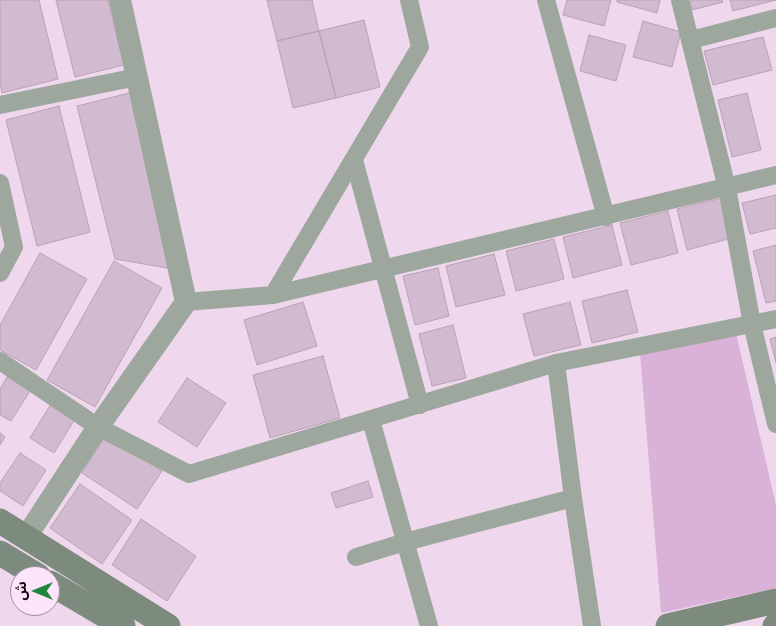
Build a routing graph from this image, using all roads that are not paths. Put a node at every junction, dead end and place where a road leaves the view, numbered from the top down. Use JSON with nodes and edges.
{"nodes":[{"id":1,"x":121,"y":0,"type":"edge"},
{"id":2,"x":409,"y":0,"type":"edge"},
{"id":3,"x":546,"y":0,"type":"edge"},
{"id":4,"x":680,"y":0,"type":"edge"},
{"id":5,"x":776,"y":18,"type":"edge"},
{"id":6,"x":691,"y":40,"type":"junction"},
{"id":7,"x":137,"y":77,"type":"junction"},
{"id":8,"x":0,"y":106,"type":"edge"},
{"id":9,"x":354,"y":160,"type":"junction"},
{"id":10,"x":776,"y":175,"type":"edge"},
{"id":11,"x":0,"y":183,"type":"edge"},
{"id":12,"x":727,"y":188,"type":"junction"},
{"id":13,"x":606,"y":217,"type":"junction"},
{"id":14,"x":383,"y":269,"type":"junction"},
{"id":15,"x":0,"y":274,"type":"edge"},
{"id":16,"x":273,"y":296,"type":"junction"},
{"id":17,"x":186,"y":302,"type":"junction"},
{"id":18,"x":776,"y":319,"type":"edge"},
{"id":19,"x":752,"y":324,"type":"junction"},
{"id":20,"x":0,"y":361,"type":"edge"},
{"id":21,"x":556,"y":363,"type":"junction"},
{"id":22,"x":420,"y":405,"type":"junction"},
{"id":23,"x":371,"y":420,"type":"junction"},
{"id":24,"x":776,"y":424,"type":"edge"},
{"id":25,"x":98,"y":427,"type":"junction"},
{"id":26,"x":572,"y":498,"type":"junction"},
{"id":27,"x":0,"y":521,"type":"edge"},
{"id":28,"x":26,"y":537,"type":"junction"},
{"id":29,"x":405,"y":542,"type":"junction"},
{"id":30,"x":0,"y":555,"type":"edge"},
{"id":31,"x":356,"y":558,"type":"dead end"},
{"id":32,"x":20,"y":566,"type":"edge"},
{"id":33,"x":60,"y":589,"type":"edge"},
{"id":34,"x":776,"y":601,"type":"edge"},
{"id":35,"x":123,"y":626,"type":"edge"},
{"id":36,"x":168,"y":626,"type":"edge"},
{"id":37,"x":429,"y":626,"type":"edge"},
{"id":38,"x":592,"y":626,"type":"edge"},
{"id":39,"x":668,"y":626,"type":"edge"}],
"edges":[{"from":1,"to":7,"type":"street"},
{"from":2,"to":9,"type":"street"},
{"from":3,"to":13,"type":"street"},
{"from":4,"to":6,"type":"street"},
{"from":5,"to":6,"type":"street"},
{"from":6,"to":12,"type":"street"},
{"from":7,"to":8,"type":"street"},
{"from":7,"to":17,"type":"street"},
{"from":9,"to":14,"type":"street"},
{"from":9,"to":16,"type":"street"},
{"from":10,"to":12,"type":"street"},
{"from":11,"to":15,"type":"street"},
{"from":12,"to":13,"type":"street"},
{"from":12,"to":19,"type":"street"},
{"from":13,"to":14,"type":"street"},
{"from":14,"to":16,"type":"street"},
{"from":14,"to":22,"type":"street"},
{"from":16,"to":17,"type":"street"},
{"from":17,"to":25,"type":"street"},
{"from":18,"to":19,"type":"street"},
{"from":19,"to":21,"type":"street"},
{"from":19,"to":24,"type":"street"},
{"from":20,"to":25,"type":"street"},
{"from":21,"to":22,"type":"street"},
{"from":21,"to":26,"type":"street"},
{"from":22,"to":23,"type":"street"},
{"from":23,"to":25,"type":"street"},
{"from":23,"to":29,"type":"street"},
{"from":25,"to":28,"type":"street"},
{"from":26,"to":29,"type":"street"},
{"from":26,"to":38,"type":"street"},
{"from":27,"to":28,"type":"main road"},
{"from":28,"to":36,"type":"main road"},
{"from":29,"to":31,"type":"street"},
{"from":29,"to":37,"type":"street"},
{"from":30,"to":32,"type":"main road"},
{"from":33,"to":35,"type":"main road"},
{"from":34,"to":39,"type":"main road"}]}
